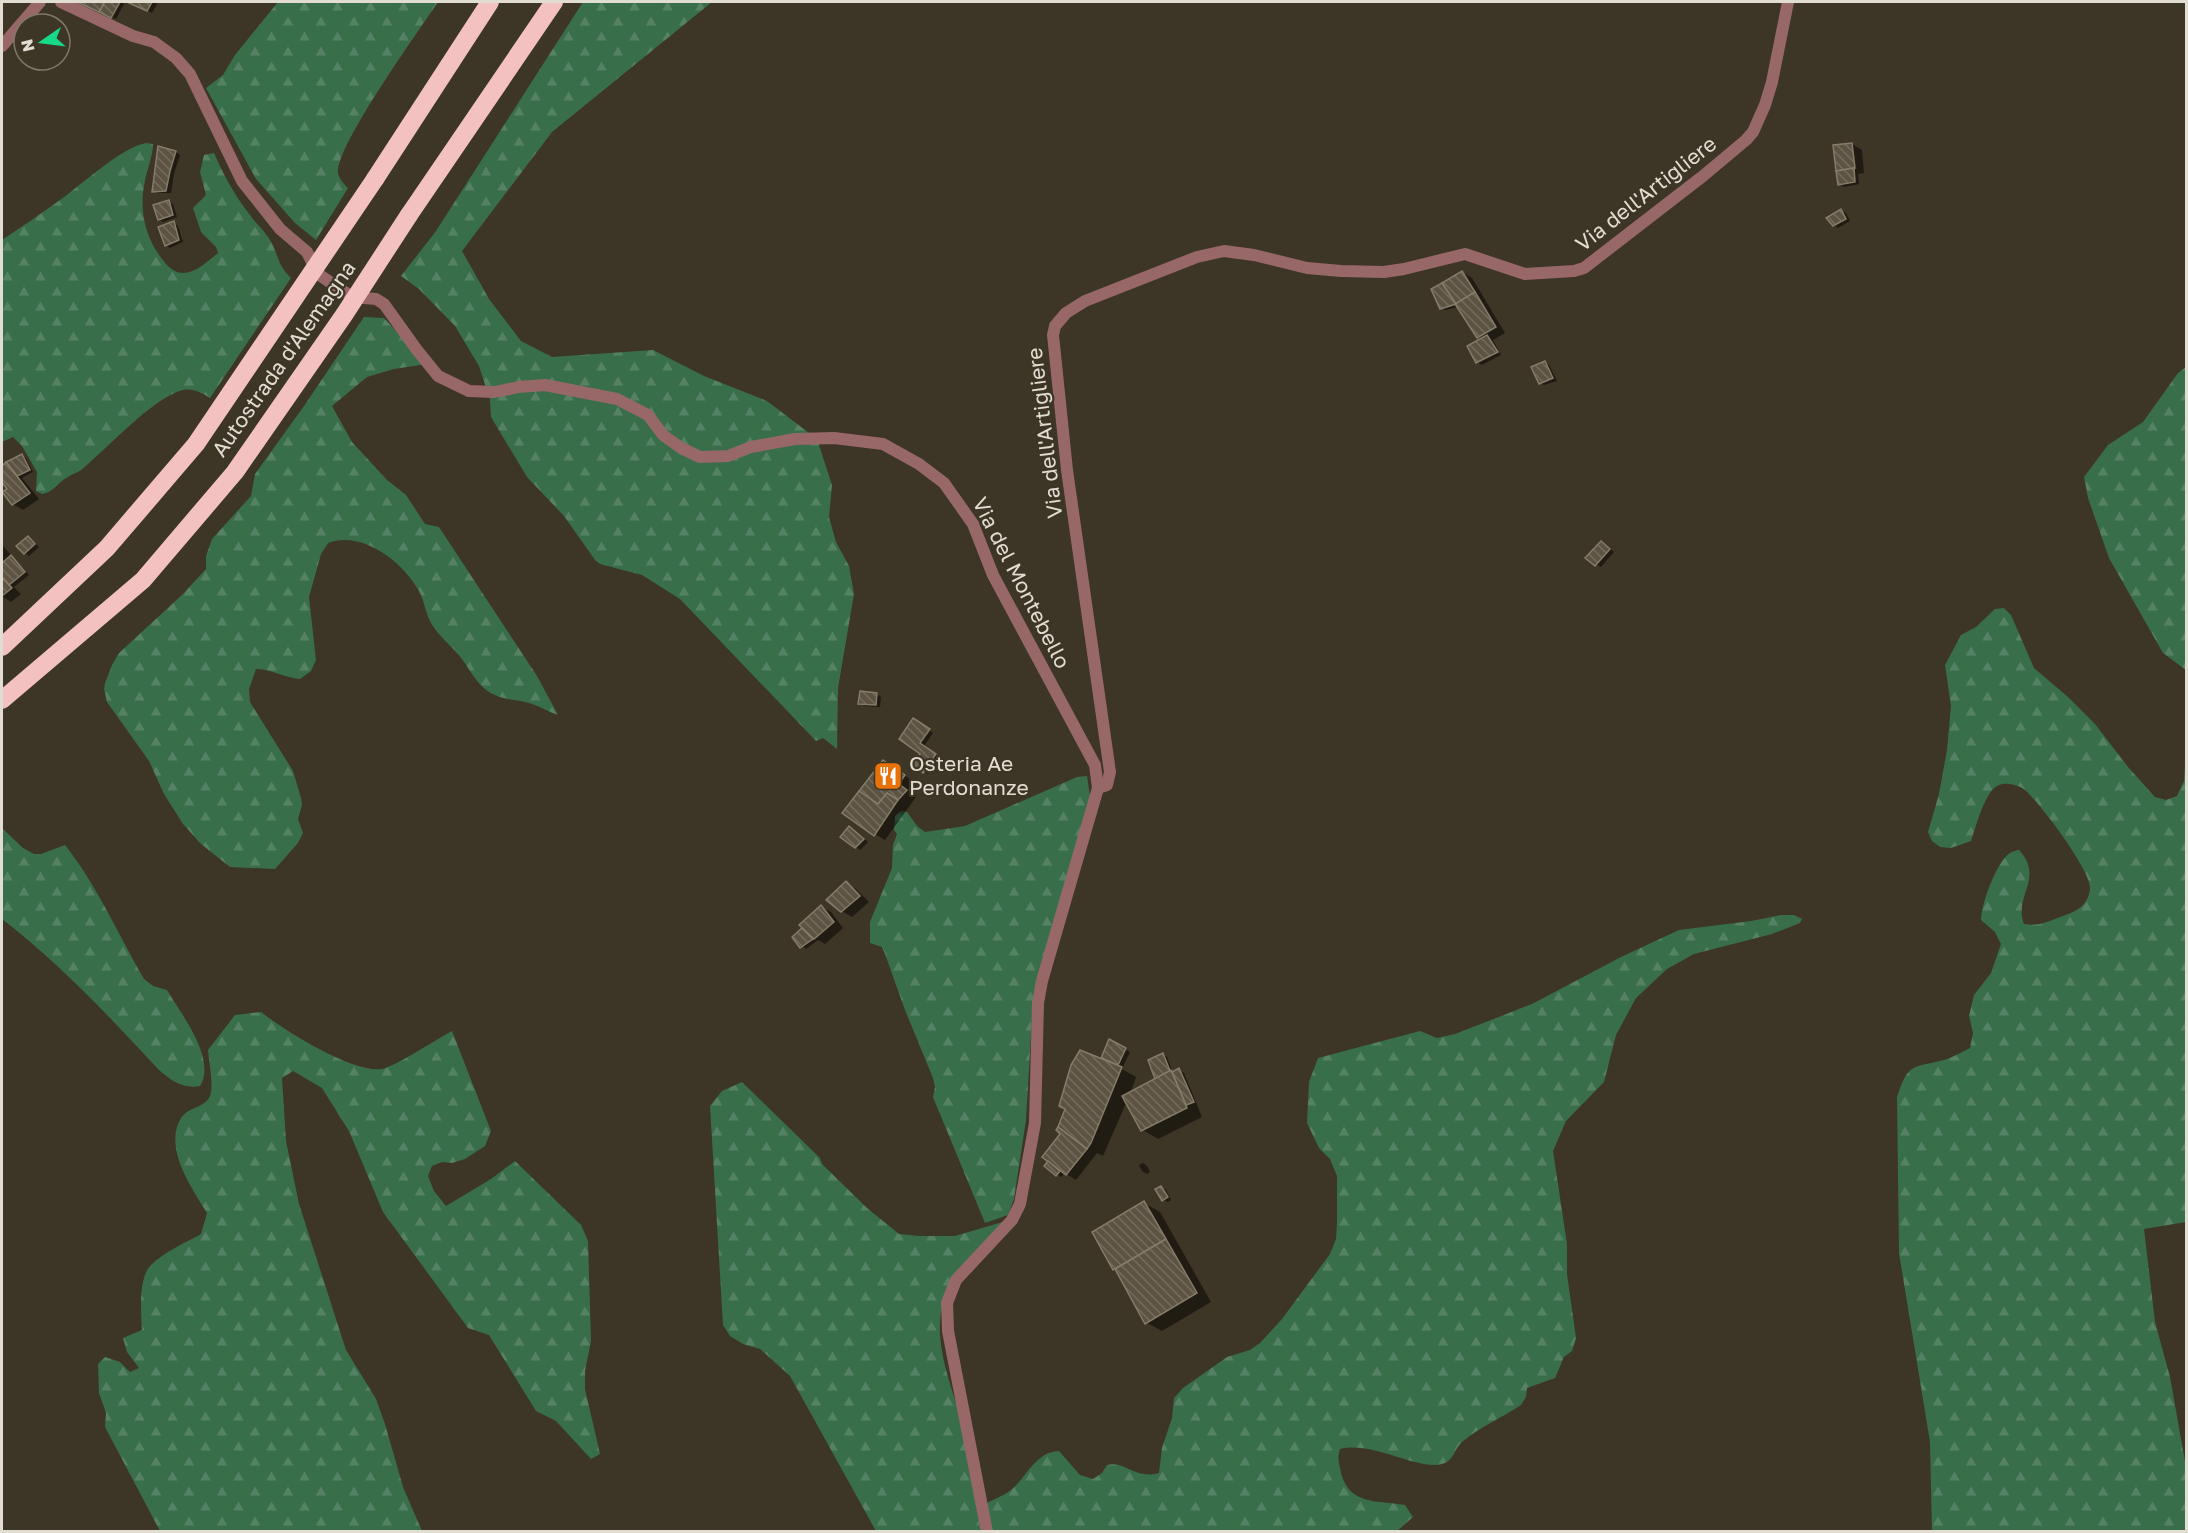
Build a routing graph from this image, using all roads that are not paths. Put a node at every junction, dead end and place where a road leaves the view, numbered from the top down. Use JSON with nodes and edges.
{"nodes":[{"id":1,"x":40,"y":2,"type":"edge"},
{"id":2,"x":61,"y":2,"type":"edge"},
{"id":3,"x":490,"y":2,"type":"edge"},
{"id":4,"x":555,"y":2,"type":"edge"},
{"id":5,"x":1788,"y":2,"type":"edge"},
{"id":6,"x":2,"y":46,"type":"edge"},
{"id":7,"x":2,"y":647,"type":"edge"},
{"id":8,"x":2,"y":700,"type":"edge"},
{"id":9,"x":1098,"y":788,"type":"junction"},
{"id":10,"x":987,"y":1532,"type":"edge"}],
"edges":[{"from":1,"to":6,"type":"street"},
{"from":2,"to":9,"type":"street","name":"Via del Montebello"},
{"from":3,"to":7,"type":"highway","name":"Autostrada d'Alemagna","bridge":true},
{"from":4,"to":8,"type":"highway","name":"Autostrada d'Alemagna","bridge":true},
{"from":5,"to":9,"type":"street","name":"Via dell'Artigliere"},
{"from":9,"to":10,"type":"street"}]}
